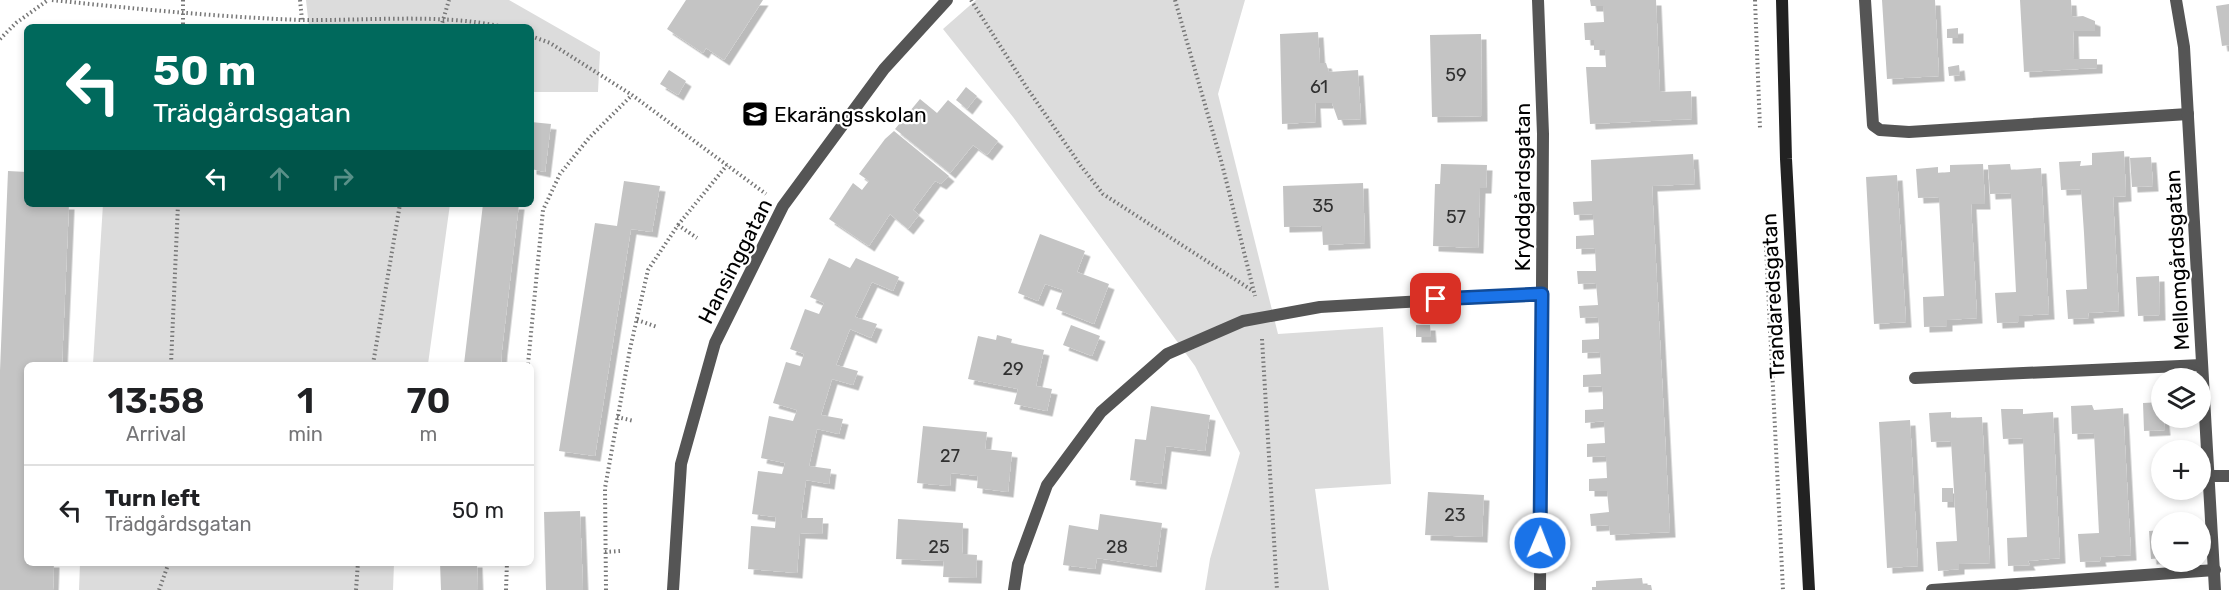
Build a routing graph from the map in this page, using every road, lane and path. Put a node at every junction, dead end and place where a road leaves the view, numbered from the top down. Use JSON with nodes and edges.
{"nodes":[{"id":1,"x":50,"y":0,"type":"edge"},
{"id":2,"x":183,"y":0,"type":"edge"},
{"id":3,"x":300,"y":0,"type":"edge"},
{"id":4,"x":449,"y":0,"type":"edge"},
{"id":5,"x":947,"y":0,"type":"edge"},
{"id":6,"x":971,"y":0,"type":"edge"},
{"id":7,"x":1175,"y":0,"type":"edge"},
{"id":8,"x":1538,"y":0,"type":"edge"},
{"id":9,"x":1755,"y":0,"type":"edge"},
{"id":10,"x":1782,"y":0,"type":"edge"},
{"id":11,"x":1865,"y":0,"type":"edge"},
{"id":12,"x":2175,"y":0,"type":"edge"},
{"id":13,"x":183,"y":14,"type":"junction"},
{"id":14,"x":302,"y":20,"type":"junction"},
{"id":15,"x":443,"y":21,"type":"junction"},
{"id":16,"x":183,"y":24,"type":"edge"},
{"id":17,"x":442,"y":24,"type":"edge"},
{"id":18,"x":490,"y":24,"type":"edge"},
{"id":19,"x":534,"y":37,"type":"edge"},
{"id":20,"x":0,"y":39,"type":"edge"},
{"id":21,"x":632,"y":95,"type":"junction"},
{"id":22,"x":2188,"y":114,"type":"junction"},
{"id":23,"x":1761,"y":132,"type":"dead end"},
{"id":24,"x":727,"y":165,"type":"junction"},
{"id":25,"x":783,"y":206,"type":"junction"},
{"id":26,"x":178,"y":207,"type":"edge"},
{"id":27,"x":399,"y":207,"type":"edge"},
{"id":28,"x":678,"y":225,"type":"junction"},
{"id":29,"x":1765,"y":237,"type":"dead end"},
{"id":30,"x":698,"y":238,"type":"dead end"},
{"id":31,"x":1254,"y":292,"type":"junction"},
{"id":32,"x":1542,"y":294,"type":"junction"},
{"id":33,"x":1260,"y":318,"type":"junction"},
{"id":34,"x":637,"y":320,"type":"junction"},
{"id":35,"x":657,"y":327,"type":"dead end"},
{"id":36,"x":171,"y":362,"type":"edge"},
{"id":37,"x":373,"y":362,"type":"edge"},
{"id":38,"x":528,"y":362,"type":"edge"},
{"id":39,"x":2202,"y":365,"type":"junction"},
{"id":40,"x":1915,"y":378,"type":"dead end"},
{"id":41,"x":617,"y":417,"type":"junction"},
{"id":42,"x":634,"y":421,"type":"dead end"},
{"id":43,"x":2206,"y":440,"type":"edge"},
{"id":44,"x":2211,"y":476,"type":"edge"},
{"id":45,"x":2229,"y":476,"type":"edge"},
{"id":46,"x":2210,"y":500,"type":"edge"},
{"id":47,"x":605,"y":552,"type":"junction"},
{"id":48,"x":620,"y":552,"type":"dead end"},
{"id":49,"x":168,"y":566,"type":"edge"},
{"id":50,"x":358,"y":566,"type":"edge"},
{"id":51,"x":507,"y":566,"type":"edge"},
{"id":52,"x":2215,"y":570,"type":"junction"},
{"id":53,"x":1994,"y":588,"type":"edge"},
{"id":54,"x":159,"y":590,"type":"edge"},
{"id":55,"x":357,"y":590,"type":"edge"},
{"id":56,"x":506,"y":590,"type":"edge"},
{"id":57,"x":606,"y":590,"type":"edge"},
{"id":58,"x":673,"y":590,"type":"edge"},
{"id":59,"x":1014,"y":590,"type":"edge"},
{"id":60,"x":1277,"y":590,"type":"edge"},
{"id":61,"x":1540,"y":590,"type":"edge"},
{"id":62,"x":1784,"y":590,"type":"edge"},
{"id":63,"x":1809,"y":590,"type":"edge"},
{"id":64,"x":1932,"y":590,"type":"edge"},
{"id":65,"x":2216,"y":590,"type":"edge"}],
"edges":[{"from":1,"to":13,"type":"path"},
{"from":1,"to":20,"type":"path"},
{"from":2,"to":13,"type":"path"},
{"from":3,"to":14,"type":"path"},
{"from":4,"to":15,"type":"path"},
{"from":5,"to":25,"type":"street","name":"Hansinggatan"},
{"from":6,"to":31,"type":"path"},
{"from":7,"to":31,"type":"path"},
{"from":8,"to":32,"type":"street","name":"Kryddgårdsgatan"},
{"from":9,"to":23,"type":"path"},
{"from":10,"to":63,"type":"street","name":"Trandaredsgatan"},
{"from":11,"to":22,"type":"street"},
{"from":12,"to":22,"type":"street","name":"Mellomgårdsgatan"},
{"from":13,"to":14,"type":"path"},
{"from":13,"to":16,"type":"path"},
{"from":14,"to":15,"type":"path"},
{"from":15,"to":17,"type":"path"},
{"from":15,"to":18,"type":"path"},
{"from":19,"to":21,"type":"path"},
{"from":21,"to":24,"type":"path"},
{"from":21,"to":38,"type":"path"},
{"from":22,"to":39,"type":"street","name":"Mellomgårdsgatan"},
{"from":24,"to":25,"type":"path"},
{"from":24,"to":28,"type":"path"},
{"from":25,"to":58,"type":"street","name":"Hansinggatan"},
{"from":26,"to":36,"type":"path"},
{"from":27,"to":37,"type":"path"},
{"from":28,"to":30,"type":"path"},
{"from":28,"to":34,"type":"path"},
{"from":29,"to":62,"type":"path"},
{"from":31,"to":33,"type":"path"},
{"from":32,"to":33,"type":"street"},
{"from":32,"to":61,"type":"street","name":"Kryddgårdsgatan"},
{"from":33,"to":59,"type":"street"},
{"from":33,"to":60,"type":"path"},
{"from":34,"to":35,"type":"path"},
{"from":34,"to":41,"type":"path"},
{"from":39,"to":40,"type":"street"},
{"from":39,"to":43,"type":"street","name":"Mellomgårdsgatan"},
{"from":41,"to":42,"type":"path"},
{"from":41,"to":47,"type":"path"},
{"from":44,"to":45,"type":"street"},
{"from":46,"to":52,"type":"street","name":"Mellomgårdsgatan"},
{"from":47,"to":48,"type":"path"},
{"from":47,"to":57,"type":"path"},
{"from":49,"to":54,"type":"path"},
{"from":50,"to":55,"type":"path"},
{"from":51,"to":56,"type":"path"},
{"from":52,"to":53,"type":"street"},
{"from":52,"to":65,"type":"street","name":"Mellomgårdsgatan"},
{"from":53,"to":64,"type":"street"}]}
